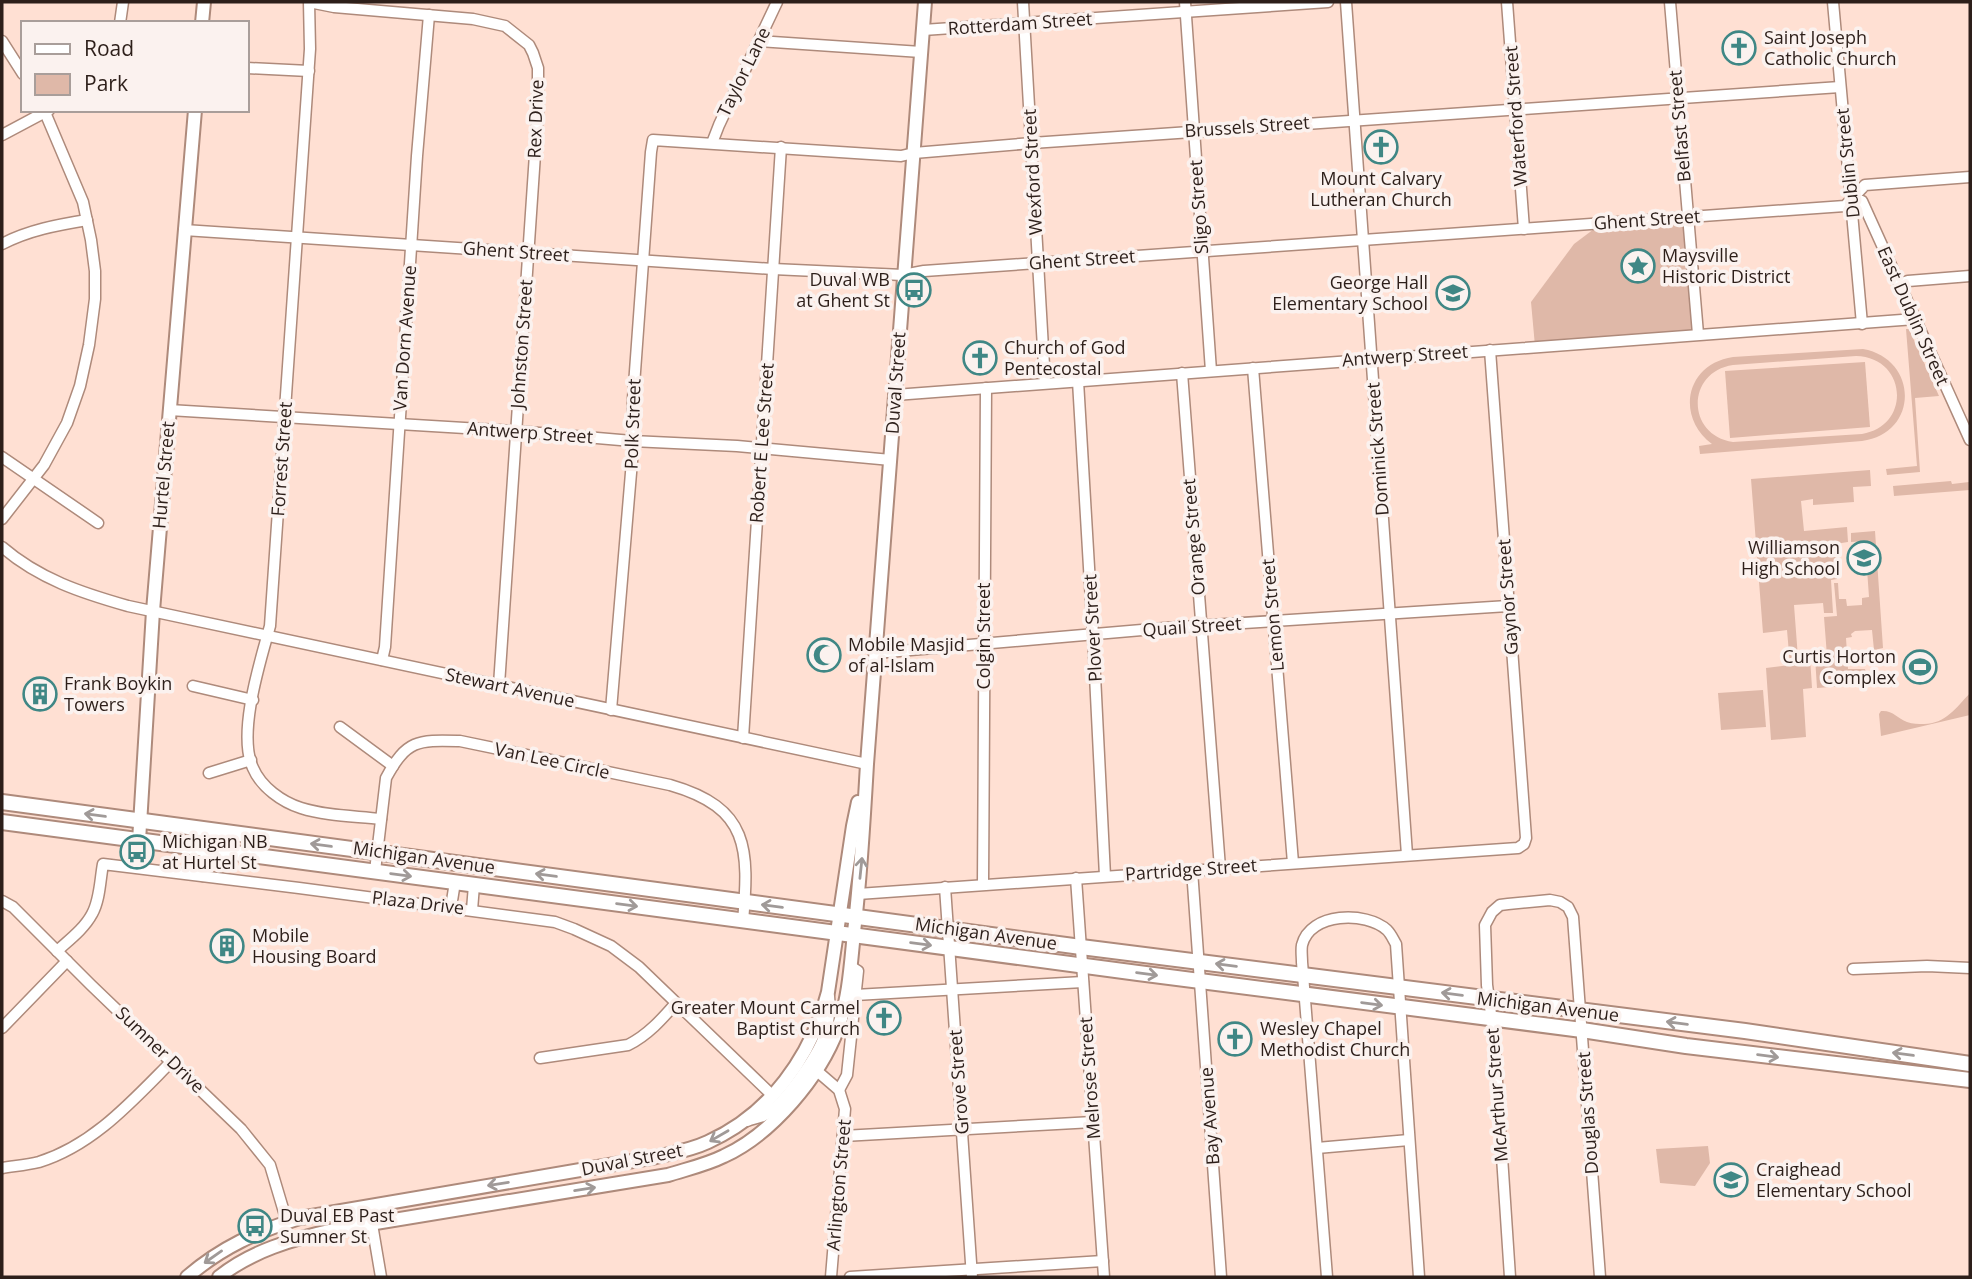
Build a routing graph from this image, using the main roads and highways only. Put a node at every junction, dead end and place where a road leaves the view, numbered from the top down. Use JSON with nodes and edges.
{"nodes":[{"id":1,"x":2,"y":802,"type":"edge"},
{"id":2,"x":2,"y":822,"type":"edge"},
{"id":3,"x":1000,"y":936,"type":"junction"},
{"id":4,"x":996,"y":954,"type":"junction"},
{"id":5,"x":1970,"y":1064,"type":"edge"},
{"id":6,"x":1970,"y":1080,"type":"edge"}],
"edges":[{"from":3,"to":1,"type":"main road","name":"Michigan Avenue","one_way":true},
{"from":2,"to":4,"type":"main road","name":"Michigan Avenue","one_way":true},
{"from":3,"to":4,"type":"main road"},
{"from":5,"to":3,"type":"main road","name":"Michigan Avenue","one_way":true},
{"from":4,"to":6,"type":"main road","name":"Michigan Avenue","one_way":true}]}
